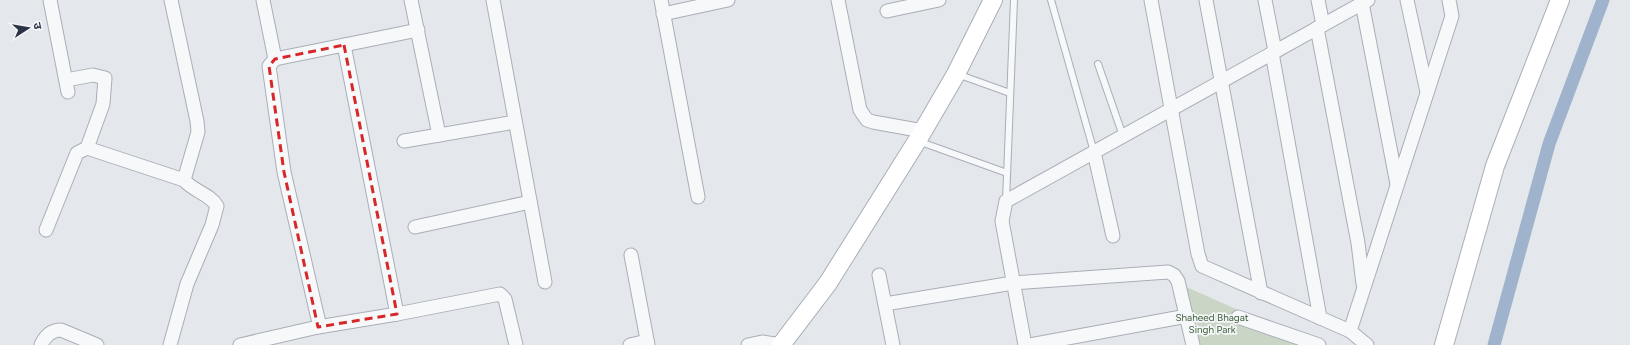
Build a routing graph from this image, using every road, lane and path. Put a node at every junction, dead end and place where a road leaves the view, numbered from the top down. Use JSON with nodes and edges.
{"nodes":[{"id":1,"x":50,"y":0,"type":"edge"},
{"id":2,"x":172,"y":0,"type":"edge"},
{"id":3,"x":264,"y":0,"type":"edge"},
{"id":4,"x":412,"y":0,"type":"edge"},
{"id":5,"x":493,"y":0,"type":"edge"},
{"id":6,"x":661,"y":0,"type":"edge"},
{"id":7,"x":728,"y":0,"type":"edge"},
{"id":8,"x":838,"y":0,"type":"edge"},
{"id":9,"x":939,"y":0,"type":"edge"},
{"id":10,"x":993,"y":0,"type":"edge"},
{"id":11,"x":1014,"y":0,"type":"edge"},
{"id":12,"x":1051,"y":0,"type":"edge"},
{"id":13,"x":1150,"y":0,"type":"edge"},
{"id":14,"x":1206,"y":0,"type":"edge"},
{"id":15,"x":1265,"y":0,"type":"edge"},
{"id":16,"x":1318,"y":0,"type":"edge"},
{"id":17,"x":1407,"y":0,"type":"edge"},
{"id":18,"x":1449,"y":0,"type":"edge"},
{"id":19,"x":1560,"y":0,"type":"edge"},
{"id":20,"x":1365,"y":2,"type":"edge"},
{"id":21,"x":886,"y":11,"type":"dead end"},
{"id":22,"x":663,"y":14,"type":"junction"},
{"id":23,"x":1320,"y":26,"type":"junction"},
{"id":24,"x":418,"y":30,"type":"junction"},
{"id":25,"x":344,"y":45,"type":"junction"},
{"id":26,"x":1273,"y":52,"type":"junction"},
{"id":27,"x":275,"y":59,"type":"junction"},
{"id":28,"x":1098,"y":64,"type":"dead end"},
{"id":29,"x":956,"y":74,"type":"junction"},
{"id":30,"x":1222,"y":80,"type":"junction"},
{"id":31,"x":1010,"y":93,"type":"junction"},
{"id":32,"x":1427,"y":93,"type":"junction"},
{"id":33,"x":1171,"y":108,"type":"junction"},
{"id":34,"x":515,"y":122,"type":"junction"},
{"id":35,"x":439,"y":135,"type":"junction"},
{"id":36,"x":920,"y":136,"type":"junction"},
{"id":37,"x":1123,"y":136,"type":"junction"},
{"id":38,"x":404,"y":141,"type":"dead end"},
{"id":39,"x":87,"y":148,"type":"junction"},
{"id":40,"x":1094,"y":152,"type":"junction"},
{"id":41,"x":1007,"y":173,"type":"junction"},
{"id":42,"x":184,"y":180,"type":"junction"},
{"id":43,"x":1397,"y":186,"type":"junction"},
{"id":44,"x":698,"y":197,"type":"dead end"},
{"id":45,"x":1006,"y":201,"type":"junction"},
{"id":46,"x":530,"y":202,"type":"junction"},
{"id":47,"x":415,"y":227,"type":"dead end"},
{"id":48,"x":46,"y":230,"type":"dead end"},
{"id":49,"x":1113,"y":236,"type":"dead end"},
{"id":50,"x":631,"y":255,"type":"dead end"},
{"id":51,"x":879,"y":275,"type":"dead end"},
{"id":52,"x":545,"y":282,"type":"dead end"},
{"id":53,"x":1013,"y":284,"type":"junction"},
{"id":54,"x":1364,"y":288,"type":"junction"},
{"id":55,"x":1262,"y":293,"type":"junction"},
{"id":56,"x":885,"y":304,"type":"junction"},
{"id":57,"x":397,"y":314,"type":"junction"},
{"id":58,"x":1187,"y":316,"type":"junction"},
{"id":59,"x":1238,"y":317,"type":"dead end"},
{"id":60,"x":1320,"y":318,"type":"junction"},
{"id":61,"x":318,"y":327,"type":"junction"},
{"id":62,"x":1350,"y":331,"type":"junction"},
{"id":63,"x":648,"y":343,"type":"edge"},
{"id":64,"x":41,"y":345,"type":"edge"},
{"id":65,"x":97,"y":345,"type":"edge"},
{"id":66,"x":170,"y":345,"type":"edge"},
{"id":67,"x":240,"y":345,"type":"edge"},
{"id":68,"x":516,"y":345,"type":"edge"},
{"id":69,"x":630,"y":345,"type":"edge"},
{"id":70,"x":748,"y":345,"type":"edge"},
{"id":71,"x":781,"y":345,"type":"edge"},
{"id":72,"x":893,"y":345,"type":"edge"},
{"id":73,"x":1025,"y":345,"type":"edge"},
{"id":74,"x":1030,"y":345,"type":"edge"},
{"id":75,"x":1193,"y":345,"type":"edge"},
{"id":76,"x":1320,"y":345,"type":"edge"},
{"id":77,"x":1367,"y":345,"type":"edge"},
{"id":78,"x":1444,"y":345,"type":"edge"}],
"edges":[{"from":1,"to":39,"type":"street"},
{"from":2,"to":42,"type":"street"},
{"from":3,"to":27,"type":"street"},
{"from":4,"to":24,"type":"street"},
{"from":5,"to":34,"type":"street"},
{"from":6,"to":22,"type":"street"},
{"from":7,"to":22,"type":"street"},
{"from":8,"to":36,"type":"street"},
{"from":9,"to":21,"type":"street"},
{"from":10,"to":29,"type":"street"},
{"from":11,"to":31,"type":"lane"},
{"from":12,"to":40,"type":"lane"},
{"from":13,"to":33,"type":"street"},
{"from":14,"to":30,"type":"street"},
{"from":15,"to":26,"type":"street"},
{"from":16,"to":23,"type":"street"},
{"from":17,"to":32,"type":"street"},
{"from":18,"to":32,"type":"street"},
{"from":19,"to":78,"type":"street"},
{"from":20,"to":23,"type":"street"},
{"from":20,"to":43,"type":"street"},
{"from":22,"to":44,"type":"street"},
{"from":23,"to":26,"type":"street"},
{"from":23,"to":54,"type":"street"},
{"from":24,"to":25,"type":"street"},
{"from":24,"to":35,"type":"street"},
{"from":25,"to":27,"type":"street"},
{"from":25,"to":57,"type":"street"},
{"from":26,"to":30,"type":"street"},
{"from":26,"to":60,"type":"street"},
{"from":27,"to":61,"type":"street"},
{"from":28,"to":37,"type":"lane"},
{"from":29,"to":31,"type":"lane"},
{"from":29,"to":36,"type":"street"},
{"from":30,"to":33,"type":"street"},
{"from":30,"to":55,"type":"street"},
{"from":31,"to":41,"type":"lane"},
{"from":32,"to":43,"type":"street"},
{"from":33,"to":37,"type":"street"},
{"from":33,"to":55,"type":"street"},
{"from":34,"to":35,"type":"street"},
{"from":34,"to":46,"type":"street"},
{"from":35,"to":38,"type":"street"},
{"from":36,"to":41,"type":"lane"},
{"from":36,"to":71,"type":"street"},
{"from":37,"to":40,"type":"street"},
{"from":39,"to":42,"type":"street"},
{"from":39,"to":48,"type":"street"},
{"from":40,"to":45,"type":"street"},
{"from":40,"to":49,"type":"street"},
{"from":41,"to":45,"type":"lane"},
{"from":42,"to":66,"type":"street"},
{"from":43,"to":54,"type":"street"},
{"from":45,"to":53,"type":"street"},
{"from":46,"to":47,"type":"street"},
{"from":46,"to":52,"type":"street"},
{"from":50,"to":63,"type":"street"},
{"from":51,"to":56,"type":"street"},
{"from":53,"to":56,"type":"street"},
{"from":53,"to":58,"type":"street"},
{"from":53,"to":73,"type":"street"},
{"from":54,"to":62,"type":"street"},
{"from":55,"to":60,"type":"street"},
{"from":56,"to":72,"type":"street"},
{"from":57,"to":61,"type":"street"},
{"from":57,"to":68,"type":"street"},
{"from":58,"to":74,"type":"street"},
{"from":58,"to":75,"type":"street"},
{"from":59,"to":76,"type":"street"},
{"from":60,"to":62,"type":"street"},
{"from":61,"to":67,"type":"street"},
{"from":62,"to":77,"type":"street"},
{"from":63,"to":69,"type":"street"},
{"from":64,"to":65,"type":"street"},
{"from":70,"to":71,"type":"street"}]}
